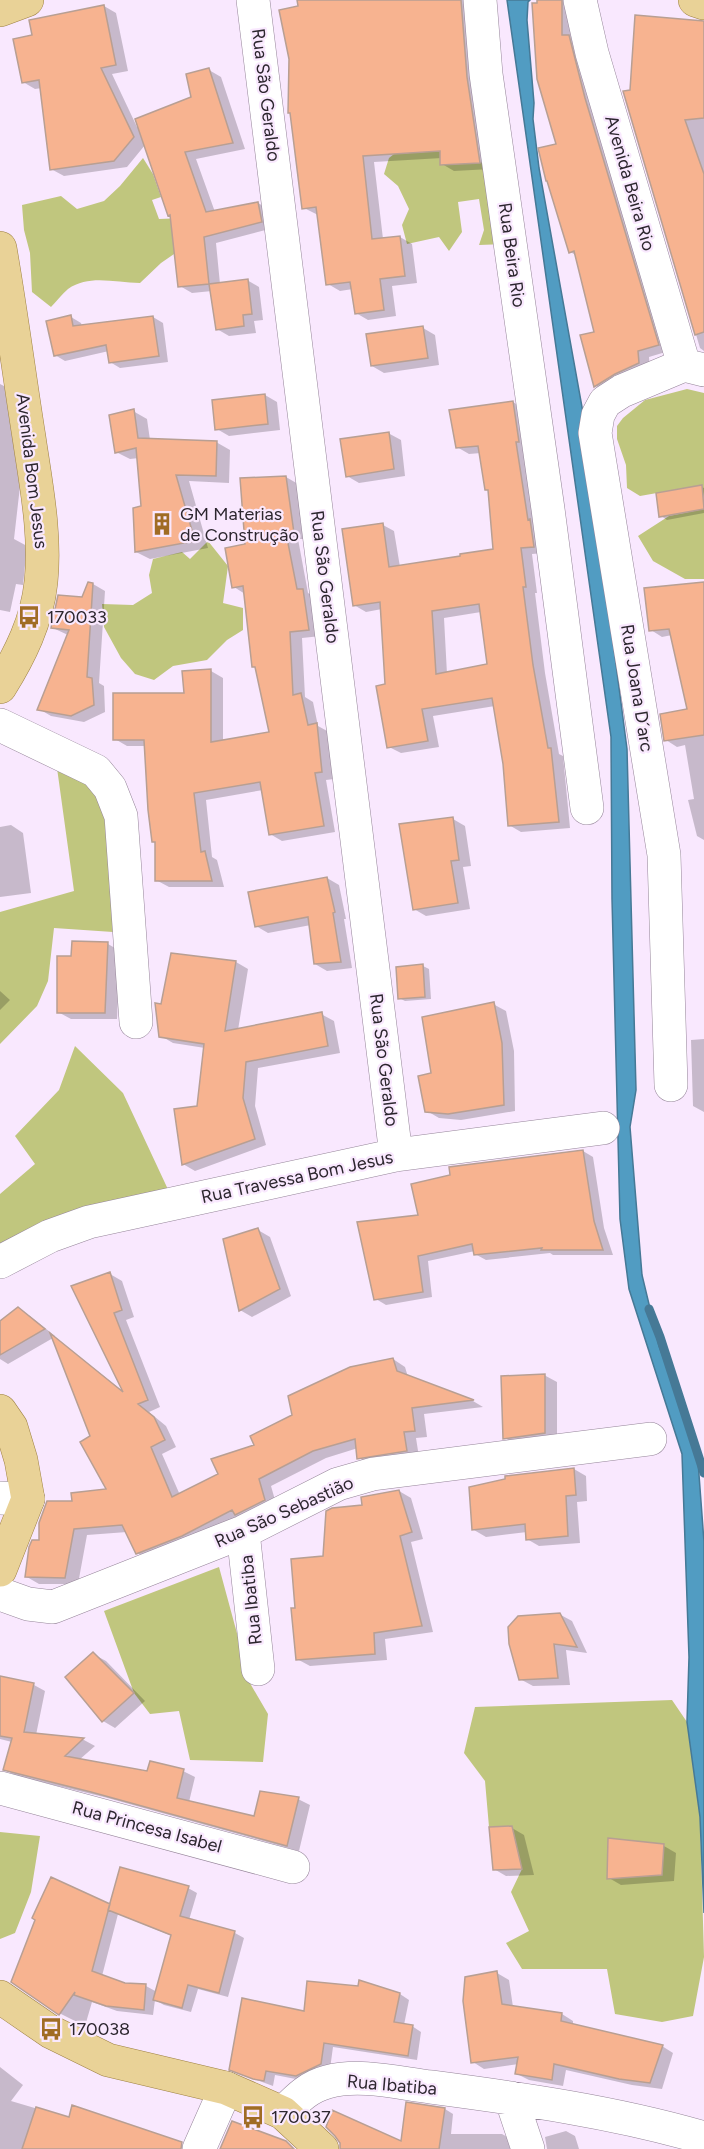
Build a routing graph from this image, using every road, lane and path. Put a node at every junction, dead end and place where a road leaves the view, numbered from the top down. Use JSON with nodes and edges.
{"nodes":[{"id":1,"x":27,"y":0,"type":"edge"},
{"id":2,"x":253,"y":0,"type":"edge"},
{"id":3,"x":480,"y":0,"type":"edge"},
{"id":4,"x":580,"y":0,"type":"edge"},
{"id":5,"x":0,"y":10,"type":"edge"},
{"id":6,"x":0,"y":248,"type":"edge"},
{"id":7,"x":694,"y":368,"type":"edge"},
{"id":8,"x":0,"y":687,"type":"edge"},
{"id":9,"x":0,"y":725,"type":"edge"},
{"id":10,"x":587,"y":808,"type":"dead end"},
{"id":11,"x":136,"y":1022,"type":"dead end"},
{"id":12,"x":671,"y":1085,"type":"dead end"},
{"id":13,"x":603,"y":1128,"type":"dead end"},
{"id":14,"x":396,"y":1155,"type":"junction"},
{"id":15,"x":0,"y":1262,"type":"edge"},
{"id":16,"x":0,"y":1411,"type":"edge"},
{"id":17,"x":650,"y":1439,"type":"dead end"},
{"id":18,"x":14,"y":1499,"type":"edge"},
{"id":19,"x":243,"y":1532,"type":"junction"},
{"id":20,"x":0,"y":1570,"type":"edge"},
{"id":21,"x":0,"y":1594,"type":"edge"},
{"id":22,"x":258,"y":1669,"type":"dead end"},
{"id":23,"x":0,"y":1788,"type":"edge"},
{"id":24,"x":293,"y":1867,"type":"dead end"},
{"id":25,"x":0,"y":1997,"type":"edge"},
{"id":26,"x":226,"y":2088,"type":"junction"},
{"id":27,"x":511,"y":2098,"type":"junction"},
{"id":28,"x":283,"y":2113,"type":"junction"},
{"id":29,"x":698,"y":2141,"type":"edge"},
{"id":30,"x":200,"y":2149,"type":"edge"},
{"id":31,"x":322,"y":2149,"type":"edge"},
{"id":32,"x":528,"y":2149,"type":"edge"}],
"edges":[{"from":1,"to":5,"type":"main road"},
{"from":2,"to":14,"type":"street","name":"Rua São Geraldo"},
{"from":3,"to":10,"type":"street","name":"Rua Beira Rio"},
{"from":4,"to":7,"type":"street","name":"Avenida Beira Rio"},
{"from":6,"to":8,"type":"main road","name":"Avenida Bom Jesus"},
{"from":7,"to":12,"type":"street","name":"Rua Joana D´arc"},
{"from":9,"to":11,"type":"street"},
{"from":13,"to":14,"type":"street","name":"Rua Travessa Bom Jesus"},
{"from":14,"to":15,"type":"street","name":"Rua Travessa Bom Jesus"},
{"from":16,"to":18,"type":"main road"},
{"from":17,"to":19,"type":"street","name":"Rua São Sebastião"},
{"from":18,"to":20,"type":"main road"},
{"from":19,"to":21,"type":"street","name":"Rua São Sebastião"},
{"from":19,"to":22,"type":"street","name":"Rua Ibatiba"},
{"from":23,"to":24,"type":"street","name":"Rua Princesa Isabel"},
{"from":25,"to":26,"type":"main road"},
{"from":26,"to":28,"type":"main road"},
{"from":26,"to":30,"type":"street"},
{"from":27,"to":28,"type":"street","name":"Rua Ibatiba"},
{"from":27,"to":29,"type":"street","name":"Rua Ibatiba"},
{"from":27,"to":32,"type":"street"},
{"from":28,"to":31,"type":"main road"}]}
